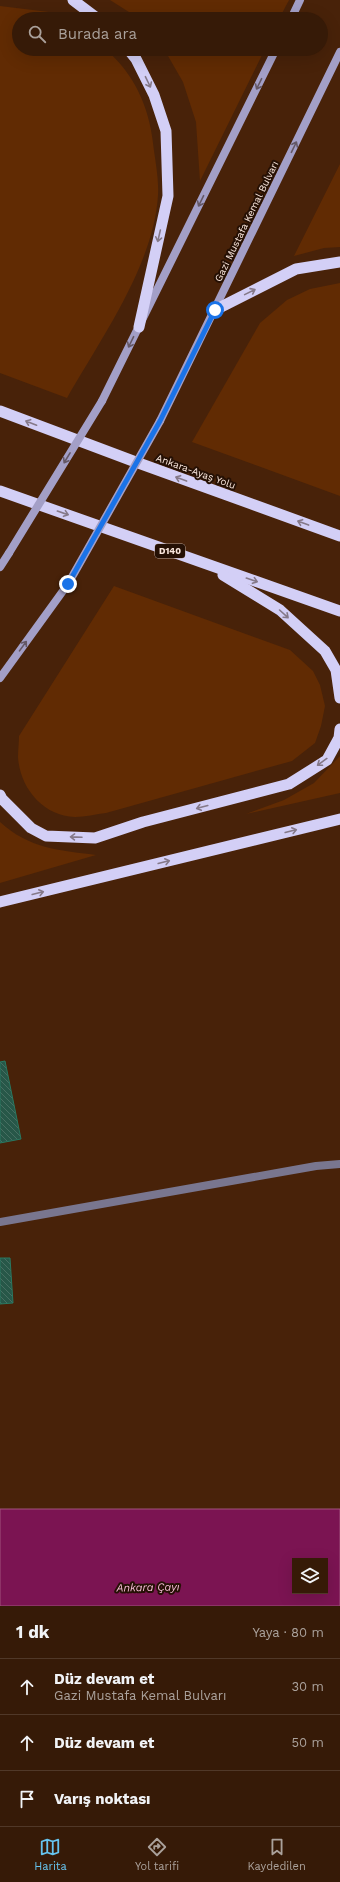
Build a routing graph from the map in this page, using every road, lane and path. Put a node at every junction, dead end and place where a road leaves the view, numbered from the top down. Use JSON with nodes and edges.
{"nodes":[{"id":1,"x":73,"y":0,"type":"edge"},
{"id":2,"x":300,"y":0,"type":"edge"},
{"id":3,"x":89,"y":12,"type":"edge"},
{"id":4,"x":294,"y":12,"type":"edge"},
{"id":5,"x":340,"y":52,"type":"edge"},
{"id":6,"x":134,"y":56,"type":"edge"},
{"id":7,"x":273,"y":56,"type":"edge"},
{"id":8,"x":340,"y":262,"type":"edge"},
{"id":9,"x":215,"y":310,"type":"junction"},
{"id":10,"x":139,"y":327,"type":"junction"},
{"id":11,"x":0,"y":411,"type":"edge"},
{"id":12,"x":0,"y":491,"type":"edge"},
{"id":13,"x":340,"y":536,"type":"edge"},
{"id":14,"x":204,"y":563,"type":"junction"},
{"id":15,"x":0,"y":567,"type":"edge"},
{"id":16,"x":340,"y":611,"type":"edge"},
{"id":17,"x":0,"y":678,"type":"edge"},
{"id":18,"x":340,"y":698,"type":"edge"},
{"id":19,"x":340,"y":729,"type":"edge"},
{"id":20,"x":0,"y":795,"type":"edge"},
{"id":21,"x":340,"y":819,"type":"edge"},
{"id":22,"x":0,"y":902,"type":"edge"},
{"id":23,"x":340,"y":1164,"type":"edge"},
{"id":24,"x":0,"y":1222,"type":"edge"}],
"edges":[{"from":1,"to":3,"type":"highway"},
{"from":2,"to":4,"type":"main road"},
{"from":9,"to":5,"type":"main road","name":"Gazi Mustafa Kemal Bulvarı","one_way":true},
{"from":6,"to":10,"type":"highway","one_way":true},
{"from":7,"to":10,"type":"main road","one_way":true},
{"from":9,"to":8,"type":"highway","one_way":true},
{"from":17,"to":9,"type":"main road","name":"Gazi Mustafa Kemal Bulvarı","one_way":true,"bridge":true},
{"from":10,"to":15,"type":"main road","one_way":true,"bridge":true},
{"from":13,"to":11,"type":"highway","name":"Ankara-Ayaş Yolu","one_way":true},
{"from":12,"to":14,"type":"highway","number":"D140","one_way":true},
{"from":14,"to":16,"type":"highway","number":"D140","one_way":true},
{"from":14,"to":18,"type":"highway","one_way":true},
{"from":19,"to":20,"type":"highway","one_way":true},
{"from":22,"to":21,"type":"highway","one_way":true},
{"from":23,"to":24,"type":"street"}]}
